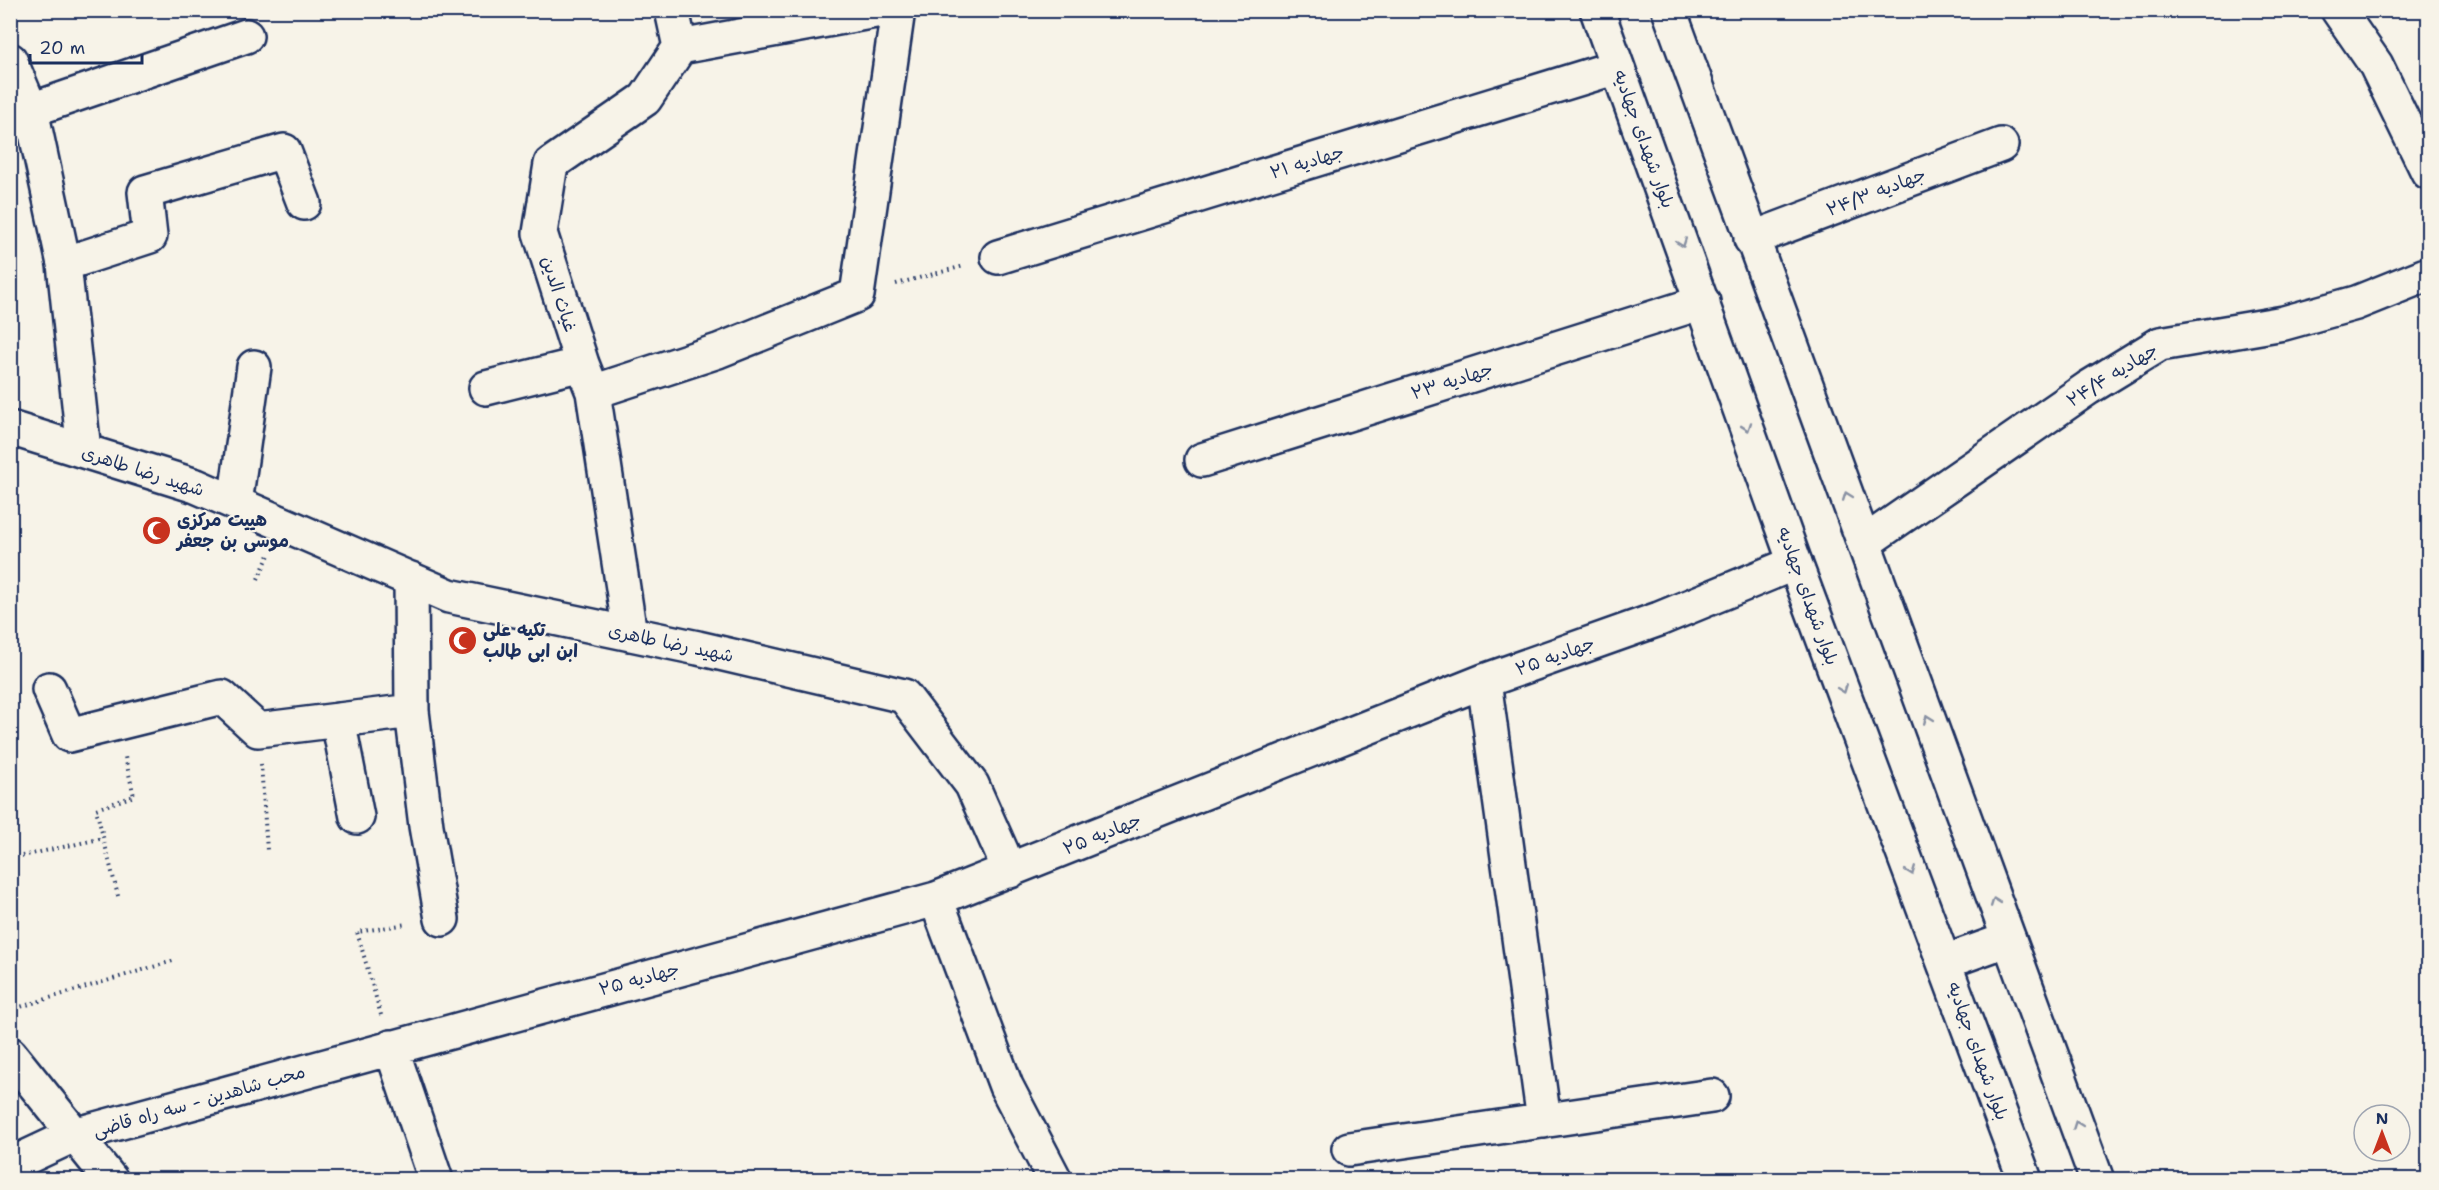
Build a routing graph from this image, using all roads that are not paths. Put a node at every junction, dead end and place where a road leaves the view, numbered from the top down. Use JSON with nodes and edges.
{"nodes":[{"id":1,"x":672,"y":10,"type":"edge"},
{"id":2,"x":881,"y":10,"type":"edge"},
{"id":3,"x":898,"y":10,"type":"edge"},
{"id":4,"x":1597,"y":10,"type":"edge"},
{"id":5,"x":1669,"y":10,"type":"edge"},
{"id":6,"x":2338,"y":10,"type":"edge"},
{"id":7,"x":246,"y":36,"type":"dead end"},
{"id":8,"x":680,"y":47,"type":"junction"},
{"id":9,"x":10,"y":60,"type":"edge"},
{"id":10,"x":1617,"y":67,"type":"junction"},
{"id":11,"x":31,"y":110,"type":"junction"},
{"id":12,"x":2001,"y":145,"type":"dead end"},
{"id":13,"x":2428,"y":172,"type":"edge"},
{"id":14,"x":304,"y":203,"type":"dead end"},
{"id":15,"x":1751,"y":239,"type":"junction"},
{"id":16,"x":998,"y":257,"type":"road end"},
{"id":17,"x":64,"y":264,"type":"junction"},
{"id":18,"x":2428,"y":274,"type":"edge"},
{"id":19,"x":1703,"y":302,"type":"junction"},
{"id":20,"x":254,"y":367,"type":"dead end"},
{"id":21,"x":587,"y":378,"type":"junction"},
{"id":22,"x":486,"y":388,"type":"dead end"},
{"id":23,"x":10,"y":428,"type":"edge"},
{"id":24,"x":84,"y":451,"type":"junction"},
{"id":25,"x":1202,"y":460,"type":"dead end"},
{"id":26,"x":235,"y":503,"type":"junction"},
{"id":27,"x":1864,"y":543,"type":"junction"},
{"id":28,"x":1795,"y":563,"type":"junction"},
{"id":29,"x":411,"y":579,"type":"junction"},
{"id":30,"x":630,"y":634,"type":"junction"},
{"id":31,"x":1484,"y":681,"type":"junction"},
{"id":32,"x":49,"y":689,"type":"dead end"},
{"id":33,"x":412,"y":711,"type":"junction"},
{"id":34,"x":338,"y":720,"type":"junction"},
{"id":35,"x":357,"y":818,"type":"dead end"},
{"id":36,"x":1010,"y":871,"type":"junction"},
{"id":37,"x":936,"y":899,"type":"junction"},
{"id":38,"x":442,"y":919,"type":"road end"},
{"id":39,"x":2009,"y":939,"type":"junction"},
{"id":40,"x":1945,"y":962,"type":"junction"},
{"id":41,"x":390,"y":1047,"type":"junction"},
{"id":42,"x":10,"y":1054,"type":"edge"},
{"id":43,"x":1712,"y":1096,"type":"dead end"},
{"id":44,"x":1544,"y":1121,"type":"junction"},
{"id":45,"x":74,"y":1135,"type":"junction"},
{"id":46,"x":1349,"y":1149,"type":"dead end"},
{"id":47,"x":10,"y":1165,"type":"edge"},
{"id":48,"x":111,"y":1179,"type":"edge"},
{"id":49,"x":436,"y":1179,"type":"edge"},
{"id":50,"x":1055,"y":1179,"type":"edge"},
{"id":51,"x":2025,"y":1179,"type":"edge"},
{"id":52,"x":2097,"y":1179,"type":"edge"}],
"edges":[{"from":1,"to":8,"type":"street"},
{"from":2,"to":8,"type":"street"},
{"from":3,"to":21,"type":"street"},
{"from":4,"to":10,"type":"street","name":"بلوار شهدای جهادیه"},
{"from":5,"to":15,"type":"street"},
{"from":6,"to":13,"type":"street"},
{"from":7,"to":11,"type":"street"},
{"from":8,"to":21,"type":"street","name":"غیاث الدین"},
{"from":9,"to":11,"type":"street"},
{"from":10,"to":16,"type":"street","name":"جهادیه ۲۱"},
{"from":10,"to":19,"type":"street","name":"بلوار شهدای جهادیه","one_way":true},
{"from":11,"to":17,"type":"street"},
{"from":12,"to":15,"type":"street","name":"جهادیه ۲۴/۳"},
{"from":14,"to":17,"type":"street"},
{"from":27,"to":15,"type":"street","one_way":true},
{"from":17,"to":24,"type":"street"},
{"from":18,"to":27,"type":"street","name":"جهادیه ۲۴/۴"},
{"from":19,"to":25,"type":"street","name":"جهادیه ۲۳"},
{"from":19,"to":28,"type":"street","name":"بلوار شهدای جهادیه","one_way":true},
{"from":20,"to":26,"type":"street"},
{"from":21,"to":22,"type":"street"},
{"from":21,"to":30,"type":"street","name":"غیاث الدین"},
{"from":23,"to":24,"type":"street","name":"شهید رضا طاهری"},
{"from":24,"to":26,"type":"street","name":"شهید رضا طاهری"},
{"from":26,"to":29,"type":"street","name":"شهید رضا طاهری"},
{"from":39,"to":27,"type":"street","one_way":true},
{"from":28,"to":31,"type":"street","name":"جهادیه ۲۵"},
{"from":28,"to":40,"type":"street","name":"بلوار شهدای جهادیه","one_way":true},
{"from":29,"to":30,"type":"street","name":"شهید رضا طاهری"},
{"from":29,"to":33,"type":"street"},
{"from":30,"to":36,"type":"street","name":"شهید رضا طاهری"},
{"from":31,"to":36,"type":"street","name":"جهادیه ۲۵"},
{"from":31,"to":44,"type":"street"},
{"from":32,"to":34,"type":"street"},
{"from":33,"to":34,"type":"street"},
{"from":33,"to":38,"type":"street"},
{"from":34,"to":35,"type":"street"},
{"from":36,"to":37,"type":"street","name":"جهادیه ۲۵"},
{"from":37,"to":41,"type":"street","name":"جهادیه ۲۵"},
{"from":37,"to":50,"type":"street"},
{"from":39,"to":40,"type":"street"},
{"from":52,"to":39,"type":"street","one_way":true},
{"from":40,"to":51,"type":"street","name":"بلوار شهدای جهادیه"},
{"from":41,"to":45,"type":"street","name":"محب شاهدین - سه راه قاضی"},
{"from":41,"to":49,"type":"street"},
{"from":42,"to":45,"type":"street"},
{"from":43,"to":44,"type":"street"},
{"from":44,"to":46,"type":"street"},
{"from":45,"to":47,"type":"street","name":"محب شاهدین - سه راه قاضی"},
{"from":45,"to":48,"type":"street"}]}
